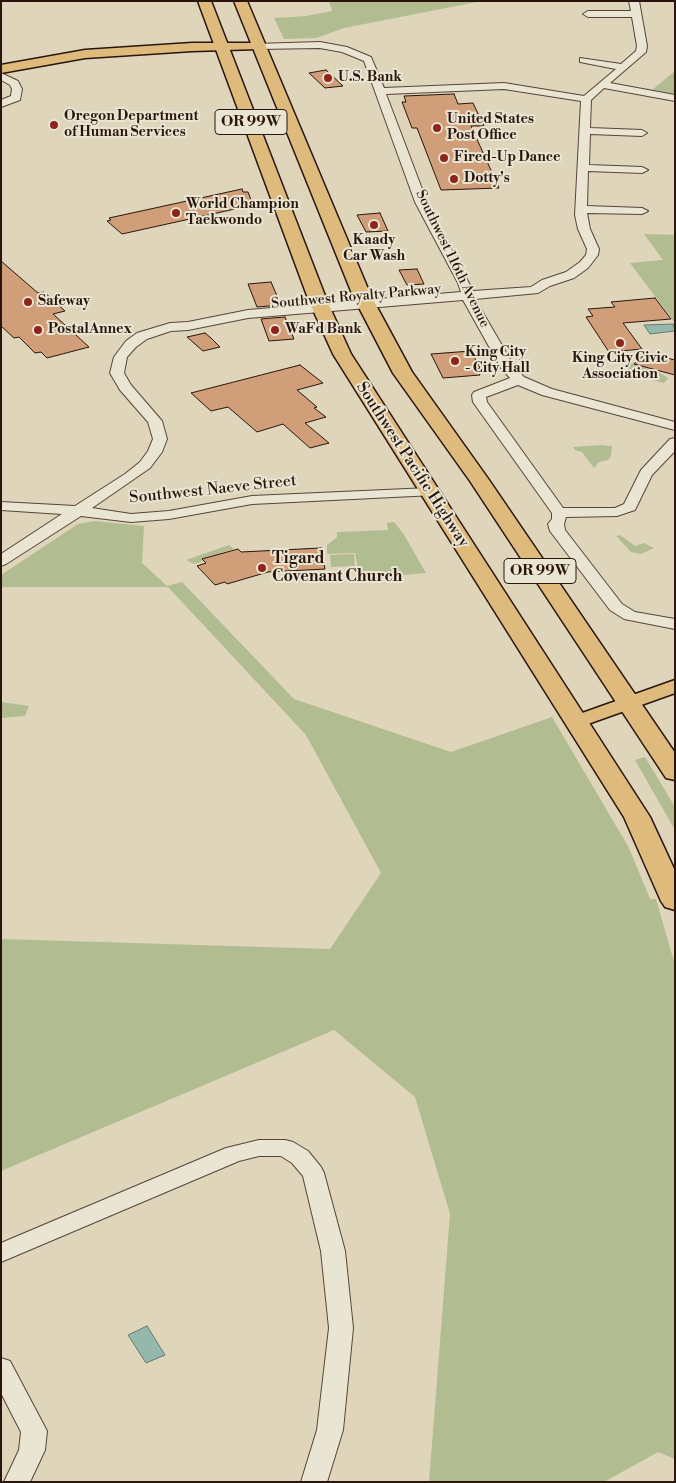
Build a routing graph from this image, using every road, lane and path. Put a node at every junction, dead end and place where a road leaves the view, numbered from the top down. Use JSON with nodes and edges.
{"nodes":[{"id":1,"x":204,"y":1,"type":"edge"},
{"id":2,"x":240,"y":1,"type":"edge"},
{"id":3,"x":634,"y":1,"type":"edge"},
{"id":4,"x":588,"y":14,"type":"dead end"},
{"id":5,"x":636,"y":14,"type":"junction"},
{"id":6,"x":258,"y":46,"type":"junction"},
{"id":7,"x":223,"y":48,"type":"junction"},
{"id":8,"x":583,"y":60,"type":"dead end"},
{"id":9,"x":624,"y":68,"type":"junction"},
{"id":10,"x":4,"y":71,"type":"edge"},
{"id":11,"x":602,"y":85,"type":"junction"},
{"id":12,"x":381,"y":92,"type":"junction"},
{"id":13,"x":15,"y":95,"type":"junction"},
{"id":14,"x":675,"y":98,"type":"edge"},
{"id":15,"x":586,"y":99,"type":"junction"},
{"id":16,"x":1,"y":100,"type":"edge"},
{"id":17,"x":1,"y":104,"type":"edge"},
{"id":18,"x":585,"y":130,"type":"junction"},
{"id":19,"x":642,"y":133,"type":"dead end"},
{"id":20,"x":584,"y":168,"type":"junction"},
{"id":21,"x":642,"y":170,"type":"dead end"},
{"id":22,"x":582,"y":209,"type":"junction"},
{"id":23,"x":642,"y":211,"type":"dead end"},
{"id":24,"x":466,"y":292,"type":"junction"},
{"id":25,"x":364,"y":300,"type":"junction"},
{"id":26,"x":319,"y":304,"type":"junction"},
{"id":27,"x":519,"y":380,"type":"junction"},
{"id":28,"x":675,"y":426,"type":"edge"},
{"id":29,"x":675,"y":442,"type":"edge"},
{"id":30,"x":429,"y":492,"type":"junction"},
{"id":31,"x":1,"y":506,"type":"edge"},
{"id":32,"x":78,"y":511,"type":"junction"},
{"id":33,"x":559,"y":513,"type":"junction"},
{"id":34,"x":1,"y":561,"type":"edge"},
{"id":35,"x":675,"y":624,"type":"edge"},
{"id":36,"x":673,"y":688,"type":"edge"},
{"id":37,"x":629,"y":703,"type":"junction"},
{"id":38,"x":578,"y":722,"type":"junction"},
{"id":39,"x":675,"y":772,"type":"edge"},
{"id":40,"x":675,"y":901,"type":"edge"},
{"id":41,"x":1,"y":1253,"type":"edge"},
{"id":42,"x":1,"y":1368,"type":"edge"},
{"id":43,"x":17,"y":1482,"type":"edge"},
{"id":44,"x":314,"y":1482,"type":"edge"}],
"edges":[{"from":1,"to":7,"type":"highway","name":"Southwest Pacific Highway","number":"OR 99W"},
{"from":2,"to":6,"type":"highway","number":"OR 99W"},
{"from":3,"to":5,"type":"street"},
{"from":4,"to":5,"type":"street"},
{"from":5,"to":9,"type":"street"},
{"from":6,"to":7,"type":"main road"},
{"from":6,"to":12,"type":"street","name":"Southwest 116th Avenue"},
{"from":6,"to":25,"type":"highway","number":"OR 99W"},
{"from":7,"to":10,"type":"main road"},
{"from":7,"to":26,"type":"highway","name":"Southwest Pacific Highway","number":"OR 99W"},
{"from":8,"to":9,"type":"street"},
{"from":9,"to":11,"type":"street"},
{"from":10,"to":13,"type":"street"},
{"from":11,"to":14,"type":"street"},
{"from":11,"to":15,"type":"street"},
{"from":12,"to":15,"type":"street"},
{"from":12,"to":24,"type":"street","name":"Southwest 116th Avenue"},
{"from":13,"to":16,"type":"street"},
{"from":13,"to":17,"type":"street"},
{"from":15,"to":18,"type":"street","name":"Southwest Royalty Parkway"},
{"from":18,"to":19,"type":"street"},
{"from":18,"to":20,"type":"street","name":"Southwest Royalty Parkway"},
{"from":20,"to":21,"type":"street"},
{"from":20,"to":22,"type":"street","name":"Southwest Royalty Parkway"},
{"from":22,"to":23,"type":"street"},
{"from":22,"to":24,"type":"street","name":"Southwest Royalty Parkway"},
{"from":24,"to":25,"type":"street","name":"Southwest Royalty Parkway"},
{"from":24,"to":27,"type":"street","name":"Southwest 116th Avenue"},
{"from":25,"to":26,"type":"street","name":"Southwest Royalty Parkway"},
{"from":25,"to":37,"type":"highway","number":"OR 99W"},
{"from":26,"to":30,"type":"highway","name":"Southwest Pacific Highway","number":"OR 99W"},
{"from":26,"to":32,"type":"street","name":"Southwest Royalty Parkway"},
{"from":27,"to":28,"type":"street","name":"Southwest 116th Avenue"},
{"from":27,"to":33,"type":"street"},
{"from":29,"to":33,"type":"street"},
{"from":30,"to":32,"type":"street","name":"Southwest Naeve Street"},
{"from":30,"to":38,"type":"highway","name":"Southwest Pacific Highway","number":"OR 99W"},
{"from":31,"to":32,"type":"street","name":"Southwest Naeve Street"},
{"from":32,"to":34,"type":"street","name":"Southwest Royalty Parkway"},
{"from":33,"to":35,"type":"street"},
{"from":36,"to":37,"type":"main road"},
{"from":37,"to":38,"type":"main road"},
{"from":37,"to":39,"type":"highway","number":"OR 99W"},
{"from":38,"to":40,"type":"highway","name":"Southwest Pacific Highway","number":"OR 99W"},
{"from":41,"to":44,"type":"street"},
{"from":42,"to":43,"type":"street"}]}
